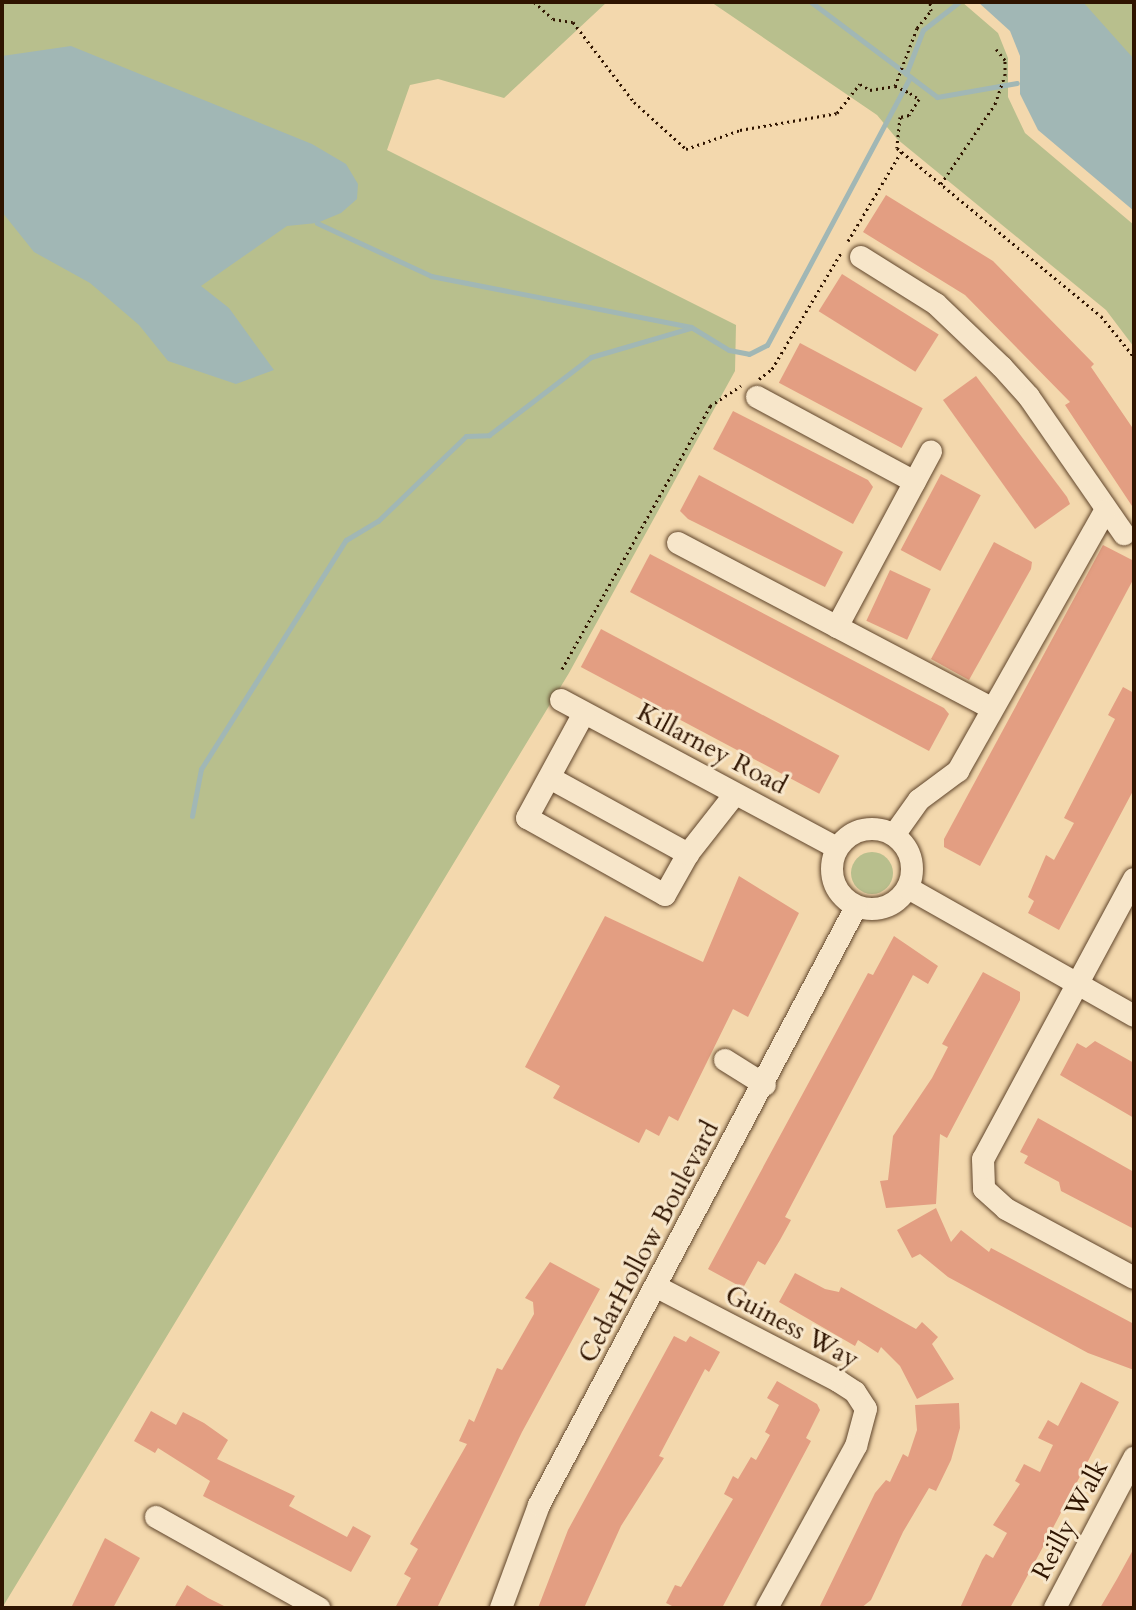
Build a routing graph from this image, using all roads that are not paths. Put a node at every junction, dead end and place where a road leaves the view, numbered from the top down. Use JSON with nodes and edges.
{"nodes":[{"id":1,"x":861,"y":257,"type":"dead end"},
{"id":2,"x":757,"y":397,"type":"dead end"},
{"id":3,"x":931,"y":452,"type":"dead end"},
{"id":4,"x":915,"y":482,"type":"junction"},
{"id":5,"x":1105,"y":511,"type":"junction"},
{"id":6,"x":1124,"y":534,"type":"dead end"},
{"id":7,"x":678,"y":543,"type":"dead end"},
{"id":8,"x":837,"y":627,"type":"junction"},
{"id":9,"x":561,"y":700,"type":"dead end"},
{"id":10,"x":991,"y":708,"type":"junction"},
{"id":11,"x":584,"y":713,"type":"junction"},
{"id":12,"x":550,"y":778,"type":"junction"},
{"id":13,"x":735,"y":794,"type":"junction"},
{"id":14,"x":894,"y":835,"type":"junction"},
{"id":15,"x":837,"y":848,"type":"junction"},
{"id":16,"x":688,"y":854,"type":"junction"},
{"id":17,"x":1134,"y":879,"type":"edge"},
{"id":18,"x":908,"y":888,"type":"junction"},
{"id":19,"x":856,"y":907,"type":"junction"},
{"id":20,"x":1079,"y":986,"type":"junction"},
{"id":21,"x":1134,"y":1016,"type":"edge"},
{"id":22,"x":725,"y":1060,"type":"dead end"},
{"id":23,"x":765,"y":1085,"type":"junction"},
{"id":24,"x":1134,"y":1278,"type":"edge"},
{"id":25,"x":657,"y":1287,"type":"junction"},
{"id":26,"x":1134,"y":1458,"type":"edge"},
{"id":27,"x":156,"y":1517,"type":"dead end"},
{"id":28,"x":319,"y":1608,"type":"edge"},
{"id":29,"x":501,"y":1608,"type":"edge"},
{"id":30,"x":767,"y":1608,"type":"edge"},
{"id":31,"x":1055,"y":1608,"type":"edge"}],
"edges":[{"from":1,"to":5,"type":"street"},
{"from":2,"to":4,"type":"street"},
{"from":3,"to":4,"type":"street"},
{"from":4,"to":8,"type":"street"},
{"from":5,"to":6,"type":"street"},
{"from":5,"to":10,"type":"street"},
{"from":7,"to":8,"type":"street"},
{"from":8,"to":10,"type":"street"},
{"from":9,"to":11,"type":"street","name":"Killarney Road"},
{"from":10,"to":14,"type":"street"},
{"from":11,"to":12,"type":"street"},
{"from":11,"to":13,"type":"street","name":"Killarney Road"},
{"from":12,"to":16,"type":"street"},
{"from":12,"to":16,"type":"street"},
{"from":13,"to":15,"type":"street","name":"Killarney Road"},
{"from":13,"to":16,"type":"street"},
{"from":14,"to":15,"type":"street"},
{"from":14,"to":18,"type":"street"},
{"from":15,"to":19,"type":"street"},
{"from":17,"to":20,"type":"street"},
{"from":18,"to":19,"type":"street"},
{"from":18,"to":20,"type":"street"},
{"from":19,"to":23,"type":"street","name":"CedarHollow Boulevard"},
{"from":20,"to":21,"type":"street"},
{"from":20,"to":24,"type":"street"},
{"from":22,"to":23,"type":"street"},
{"from":23,"to":25,"type":"street","name":"CedarHollow Boulevard"},
{"from":25,"to":29,"type":"street","name":"CedarHollow Boulevard"},
{"from":25,"to":30,"type":"street","name":"Guiness Way"},
{"from":26,"to":31,"type":"street","name":"Reilly Walk"},
{"from":27,"to":28,"type":"street"}]}
